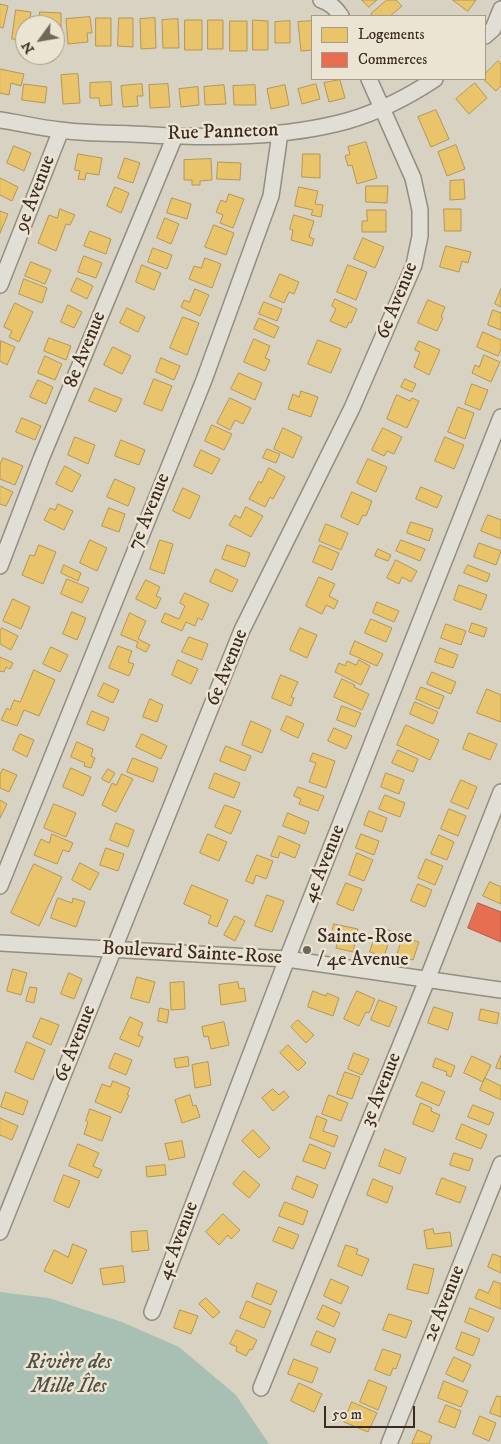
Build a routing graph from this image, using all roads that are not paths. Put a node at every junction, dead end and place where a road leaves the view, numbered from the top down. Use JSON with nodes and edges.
{"nodes":[{"id":1,"x":321,"y":0,"type":"edge"},
{"id":2,"x":501,"y":9,"type":"edge"},
{"id":3,"x":340,"y":15,"type":"edge"},
{"id":4,"x":493,"y":32,"type":"edge"},
{"id":5,"x":369,"y":80,"type":"edge"},
{"id":6,"x":434,"y":80,"type":"edge"},
{"id":7,"x":382,"y":109,"type":"junction"},
{"id":8,"x":0,"y":120,"type":"edge"},
{"id":9,"x":61,"y":130,"type":"junction"},
{"id":10,"x":280,"y":133,"type":"junction"},
{"id":11,"x":175,"y":136,"type":"junction"},
{"id":12,"x":0,"y":285,"type":"edge"},
{"id":13,"x":501,"y":416,"type":"edge"},
{"id":14,"x":0,"y":566,"type":"edge"},
{"id":15,"x":501,"y":792,"type":"edge"},
{"id":16,"x":0,"y":886,"type":"edge"},
{"id":17,"x":0,"y":943,"type":"edge"},
{"id":18,"x":114,"y":950,"type":"junction"},
{"id":19,"x":287,"y":959,"type":"junction"},
{"id":20,"x":427,"y":980,"type":"junction"},
{"id":21,"x":501,"y":990,"type":"edge"},
{"id":22,"x":501,"y":1164,"type":"edge"},
{"id":23,"x":0,"y":1232,"type":"edge"},
{"id":24,"x":152,"y":1312,"type":"dead end"},
{"id":25,"x":261,"y":1388,"type":"dead end"},
{"id":26,"x":389,"y":1444,"type":"edge"}],
"edges":[{"from":1,"to":3,"type":"street"},
{"from":2,"to":4,"type":"street"},
{"from":5,"to":7,"type":"street","name":"6e Avenue"},
{"from":6,"to":7,"type":"street","name":"Rue Panneton"},
{"from":7,"to":10,"type":"street","name":"Rue Panneton"},
{"from":7,"to":18,"type":"street","name":"6e Avenue"},
{"from":8,"to":9,"type":"street","name":"Rue Panneton"},
{"from":9,"to":11,"type":"street","name":"Rue Panneton"},
{"from":9,"to":12,"type":"street","name":"9e Avenue"},
{"from":10,"to":11,"type":"street","name":"Rue Panneton"},
{"from":10,"to":16,"type":"street","name":"7e Avenue"},
{"from":11,"to":14,"type":"street","name":"8e Avenue"},
{"from":13,"to":19,"type":"street","name":"4e Avenue"},
{"from":15,"to":20,"type":"street","name":"3e Avenue"},
{"from":17,"to":18,"type":"street","name":"Boulevard Sainte-Rose"},
{"from":18,"to":19,"type":"street","name":"Boulevard Sainte-Rose"},
{"from":18,"to":23,"type":"street","name":"6e Avenue"},
{"from":19,"to":20,"type":"street","name":"Boulevard Sainte-Rose"},
{"from":19,"to":24,"type":"street","name":"4e Avenue"},
{"from":20,"to":21,"type":"street","name":"Boulevard Sainte-Rose"},
{"from":20,"to":25,"type":"street","name":"3e Avenue"},
{"from":22,"to":26,"type":"street","name":"2e Avenue"}]}
